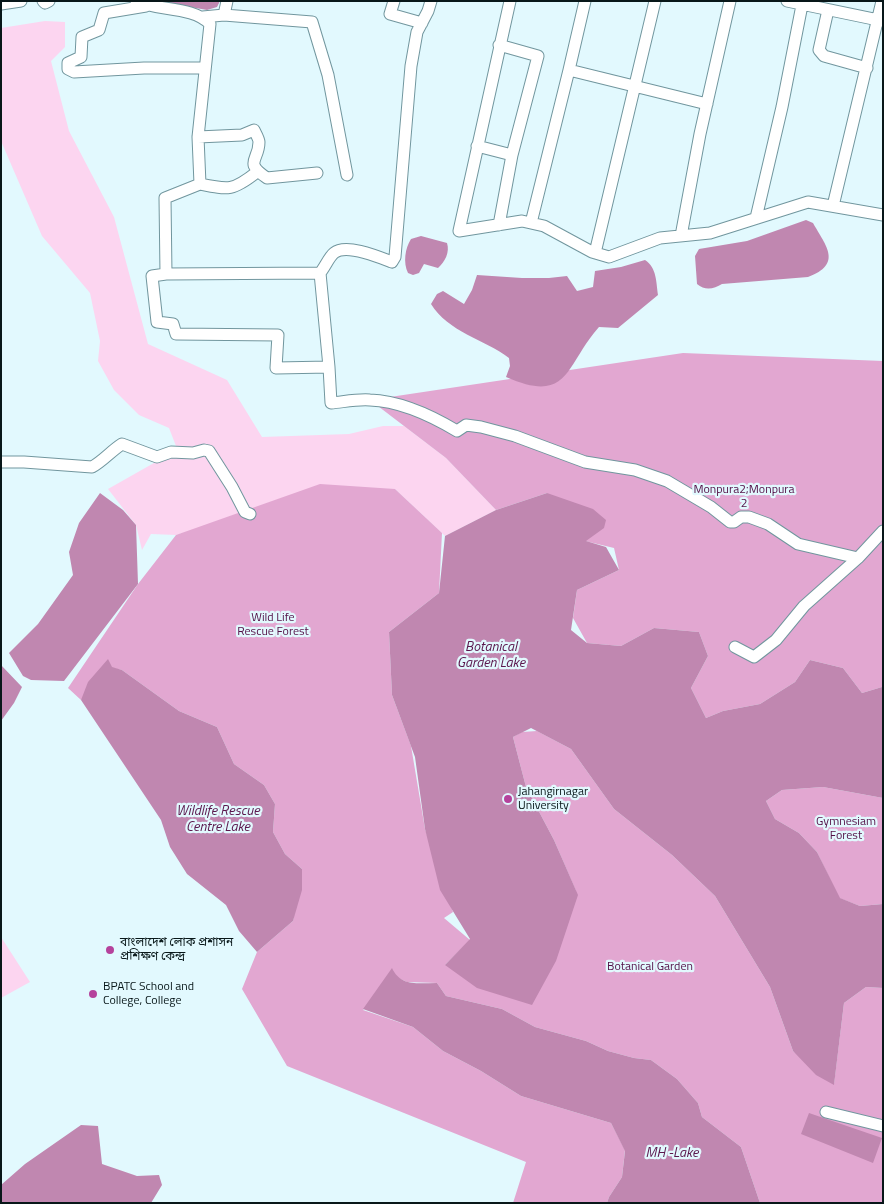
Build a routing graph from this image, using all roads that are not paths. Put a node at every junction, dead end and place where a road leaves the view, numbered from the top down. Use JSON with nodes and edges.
{"nodes":[{"id":1,"x":21,"y":1,"type":"edge"},
{"id":2,"x":43,"y":1,"type":"edge"},
{"id":3,"x":49,"y":1,"type":"edge"},
{"id":4,"x":136,"y":1,"type":"edge"},
{"id":5,"x":227,"y":1,"type":"edge"},
{"id":6,"x":394,"y":1,"type":"edge"},
{"id":7,"x":431,"y":1,"type":"edge"},
{"id":8,"x":510,"y":1,"type":"edge"},
{"id":9,"x":585,"y":1,"type":"edge"},
{"id":10,"x":655,"y":1,"type":"edge"},
{"id":11,"x":730,"y":1,"type":"edge"},
{"id":12,"x":787,"y":1,"type":"edge"},
{"id":13,"x":882,"y":1,"type":"edge"},
{"id":14,"x":1,"y":4,"type":"edge"},
{"id":15,"x":802,"y":5,"type":"junction"},
{"id":16,"x":148,"y":6,"type":"junction"},
{"id":17,"x":824,"y":7,"type":"edge"},
{"id":18,"x":224,"y":15,"type":"junction"},
{"id":19,"x":203,"y":17,"type":"junction"},
{"id":20,"x":881,"y":21,"type":"edge"},
{"id":21,"x":422,"y":23,"type":"junction"},
{"id":22,"x":499,"y":45,"type":"junction"},
{"id":23,"x":204,"y":68,"type":"junction"},
{"id":24,"x":867,"y":68,"type":"junction"},
{"id":25,"x":569,"y":70,"type":"junction"},
{"id":26,"x":635,"y":87,"type":"junction"},
{"id":27,"x":707,"y":104,"type":"junction"},
{"id":28,"x":198,"y":137,"type":"junction"},
{"id":29,"x":477,"y":146,"type":"junction"},
{"id":30,"x":512,"y":155,"type":"junction"},
{"id":31,"x":257,"y":172,"type":"junction"},
{"id":32,"x":317,"y":173,"type":"dead end"},
{"id":33,"x":347,"y":175,"type":"dead end"},
{"id":34,"x":200,"y":184,"type":"junction"},
{"id":35,"x":833,"y":206,"type":"junction"},
{"id":36,"x":883,"y":215,"type":"edge"},
{"id":37,"x":756,"y":218,"type":"junction"},
{"id":38,"x":531,"y":223,"type":"junction"},
{"id":39,"x":499,"y":225,"type":"junction"},
{"id":40,"x":682,"y":236,"type":"junction"},
{"id":41,"x":595,"y":253,"type":"junction"},
{"id":42,"x":320,"y":273,"type":"junction"},
{"id":43,"x":166,"y":274,"type":"junction"},
{"id":44,"x":329,"y":367,"type":"junction"},
{"id":45,"x":1,"y":462,"type":"edge"},
{"id":46,"x":250,"y":514,"type":"dead end"},
{"id":47,"x":883,"y":531,"type":"edge"},
{"id":48,"x":858,"y":558,"type":"junction"},
{"id":49,"x":735,"y":647,"type":"dead end"},
{"id":50,"x":826,"y":1112,"type":"dead end"},
{"id":51,"x":883,"y":1126,"type":"edge"}],
"edges":[{"from":1,"to":14,"type":"street"},
{"from":2,"to":3,"type":"street"},
{"from":4,"to":16,"type":"street"},
{"from":5,"to":18,"type":"street"},
{"from":6,"to":21,"type":"street"},
{"from":7,"to":21,"type":"street"},
{"from":8,"to":22,"type":"street"},
{"from":9,"to":25,"type":"street"},
{"from":10,"to":26,"type":"street"},
{"from":11,"to":27,"type":"street"},
{"from":12,"to":15,"type":"street"},
{"from":13,"to":20,"type":"street"},
{"from":15,"to":17,"type":"street"},
{"from":15,"to":37,"type":"street"},
{"from":16,"to":19,"type":"street"},
{"from":16,"to":23,"type":"street"},
{"from":17,"to":20,"type":"street"},
{"from":17,"to":24,"type":"street"},
{"from":18,"to":19,"type":"street"},
{"from":18,"to":33,"type":"street"},
{"from":19,"to":23,"type":"street"},
{"from":20,"to":24,"type":"street"},
{"from":21,"to":42,"type":"street"},
{"from":22,"to":29,"type":"street"},
{"from":22,"to":30,"type":"street"},
{"from":23,"to":28,"type":"street"},
{"from":24,"to":35,"type":"street"},
{"from":25,"to":26,"type":"street"},
{"from":25,"to":38,"type":"street"},
{"from":26,"to":27,"type":"street"},
{"from":26,"to":41,"type":"street"},
{"from":27,"to":40,"type":"street"},
{"from":28,"to":31,"type":"street"},
{"from":28,"to":34,"type":"street"},
{"from":29,"to":30,"type":"street"},
{"from":29,"to":39,"type":"street"},
{"from":30,"to":39,"type":"street"},
{"from":31,"to":32,"type":"street"},
{"from":31,"to":34,"type":"street"},
{"from":34,"to":43,"type":"street"},
{"from":35,"to":36,"type":"street"},
{"from":35,"to":37,"type":"street"},
{"from":37,"to":40,"type":"street"},
{"from":38,"to":39,"type":"street"},
{"from":38,"to":41,"type":"street"},
{"from":40,"to":41,"type":"street"},
{"from":42,"to":43,"type":"street"},
{"from":42,"to":44,"type":"street"},
{"from":43,"to":44,"type":"street"},
{"from":44,"to":48,"type":"street"},
{"from":45,"to":46,"type":"street"},
{"from":47,"to":48,"type":"street"},
{"from":48,"to":49,"type":"street"},
{"from":50,"to":51,"type":"street"}]}
